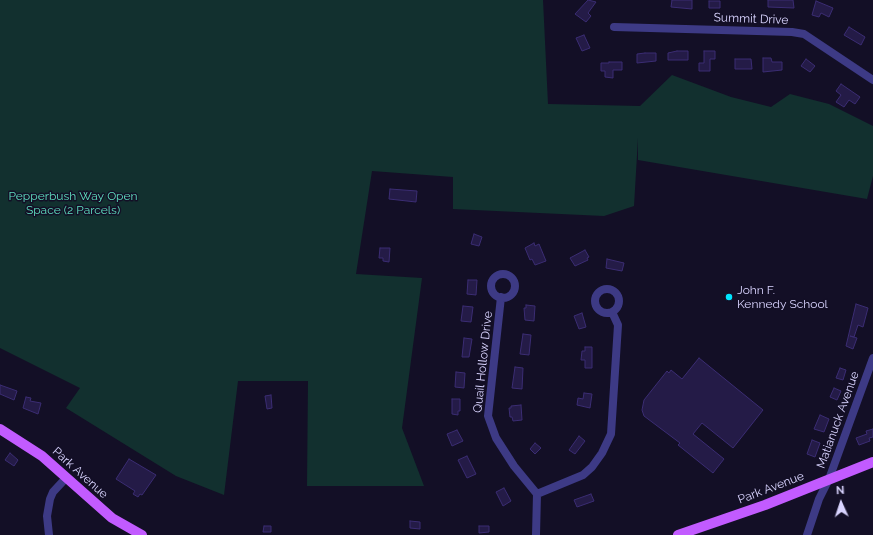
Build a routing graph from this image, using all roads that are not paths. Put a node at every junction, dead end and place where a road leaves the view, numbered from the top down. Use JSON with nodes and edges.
{"nodes":[{"id":1,"x":614,"y":27,"type":"dead end"},
{"id":2,"x":873,"y":80,"type":"edge"},
{"id":3,"x":501,"y":297,"type":"dead end"},
{"id":4,"x":612,"y":312,"type":"dead end"},
{"id":5,"x":873,"y":358,"type":"edge"},
{"id":6,"x":0,"y":429,"type":"edge"},
{"id":7,"x":873,"y":462,"type":"edge"},
{"id":8,"x":66,"y":478,"type":"junction"},
{"id":9,"x":829,"y":479,"type":"junction"},
{"id":10,"x":537,"y":494,"type":"junction"},
{"id":11,"x":49,"y":535,"type":"edge"},
{"id":12,"x":142,"y":535,"type":"edge"},
{"id":13,"x":536,"y":535,"type":"edge"},
{"id":14,"x":678,"y":535,"type":"edge"},
{"id":15,"x":807,"y":535,"type":"edge"}],
"edges":[{"from":1,"to":2,"type":"street","name":"Summit Drive"},
{"from":3,"to":10,"type":"street","name":"Quail Hollow Drive"},
{"from":4,"to":10,"type":"street"},
{"from":5,"to":9,"type":"street","name":"Matianuck Avenue"},
{"from":6,"to":8,"type":"main road","name":"Park Avenue"},
{"from":7,"to":9,"type":"main road","name":"Park Avenue"},
{"from":8,"to":11,"type":"street"},
{"from":8,"to":12,"type":"main road","name":"Park Avenue"},
{"from":9,"to":14,"type":"main road","name":"Park Avenue"},
{"from":9,"to":15,"type":"street","name":"Matianuck Avenue"},
{"from":10,"to":13,"type":"street"}]}
